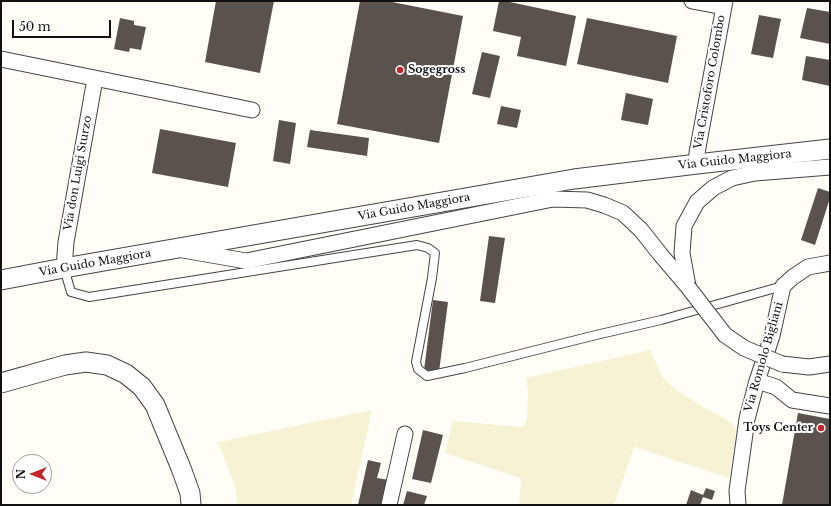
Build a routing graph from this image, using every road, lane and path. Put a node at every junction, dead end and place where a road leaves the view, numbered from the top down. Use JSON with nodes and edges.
{"nodes":[{"id":1,"x":692,"y":1,"type":"edge"},
{"id":2,"x":725,"y":4,"type":"edge"},
{"id":3,"x":1,"y":59,"type":"edge"},
{"id":4,"x":95,"y":79,"type":"junction"},
{"id":5,"x":252,"y":110,"type":"dead end"},
{"id":6,"x":830,"y":149,"type":"edge"},
{"id":7,"x":697,"y":164,"type":"junction"},
{"id":8,"x":830,"y":167,"type":"edge"},
{"id":9,"x":174,"y":249,"type":"junction"},
{"id":10,"x":830,"y":263,"type":"edge"},
{"id":11,"x":64,"y":268,"type":"junction"},
{"id":12,"x":1,"y":280,"type":"edge"},
{"id":13,"x":783,"y":286,"type":"junction"},
{"id":14,"x":688,"y":287,"type":"junction"},
{"id":15,"x":830,"y":364,"type":"edge"},
{"id":16,"x":757,"y":381,"type":"junction"},
{"id":17,"x":1,"y":383,"type":"edge"},
{"id":18,"x":830,"y":406,"type":"edge"},
{"id":19,"x":406,"y":434,"type":"dead end"},
{"id":20,"x":191,"y":505,"type":"edge"},
{"id":21,"x":389,"y":505,"type":"edge"},
{"id":22,"x":738,"y":505,"type":"edge"}],
"edges":[{"from":1,"to":2,"type":"street"},
{"from":2,"to":7,"type":"street","name":"Via Cristoforo Colombo"},
{"from":3,"to":4,"type":"street"},
{"from":4,"to":5,"type":"street"},
{"from":4,"to":11,"type":"street","name":"Via don Luigi Sturzo"},
{"from":6,"to":7,"type":"street","name":"Via Guido Maggiora"},
{"from":7,"to":9,"type":"street","name":"Via Guido Maggiora"},
{"from":8,"to":14,"type":"street"},
{"from":9,"to":11,"type":"street","name":"Via Guido Maggiora"},
{"from":9,"to":14,"type":"street"},
{"from":10,"to":13,"type":"street"},
{"from":11,"to":12,"type":"street","name":"Via Guido Maggiora"},
{"from":11,"to":13,"type":"lane"},
{"from":13,"to":16,"type":"street","name":"Via Romolo Bigliani"},
{"from":14,"to":15,"type":"street","bridge":true},
{"from":16,"to":18,"type":"street"},
{"from":16,"to":22,"type":"street","name":"Via Romolo Bigliani"},
{"from":17,"to":20,"type":"street"},
{"from":19,"to":21,"type":"street"}]}
